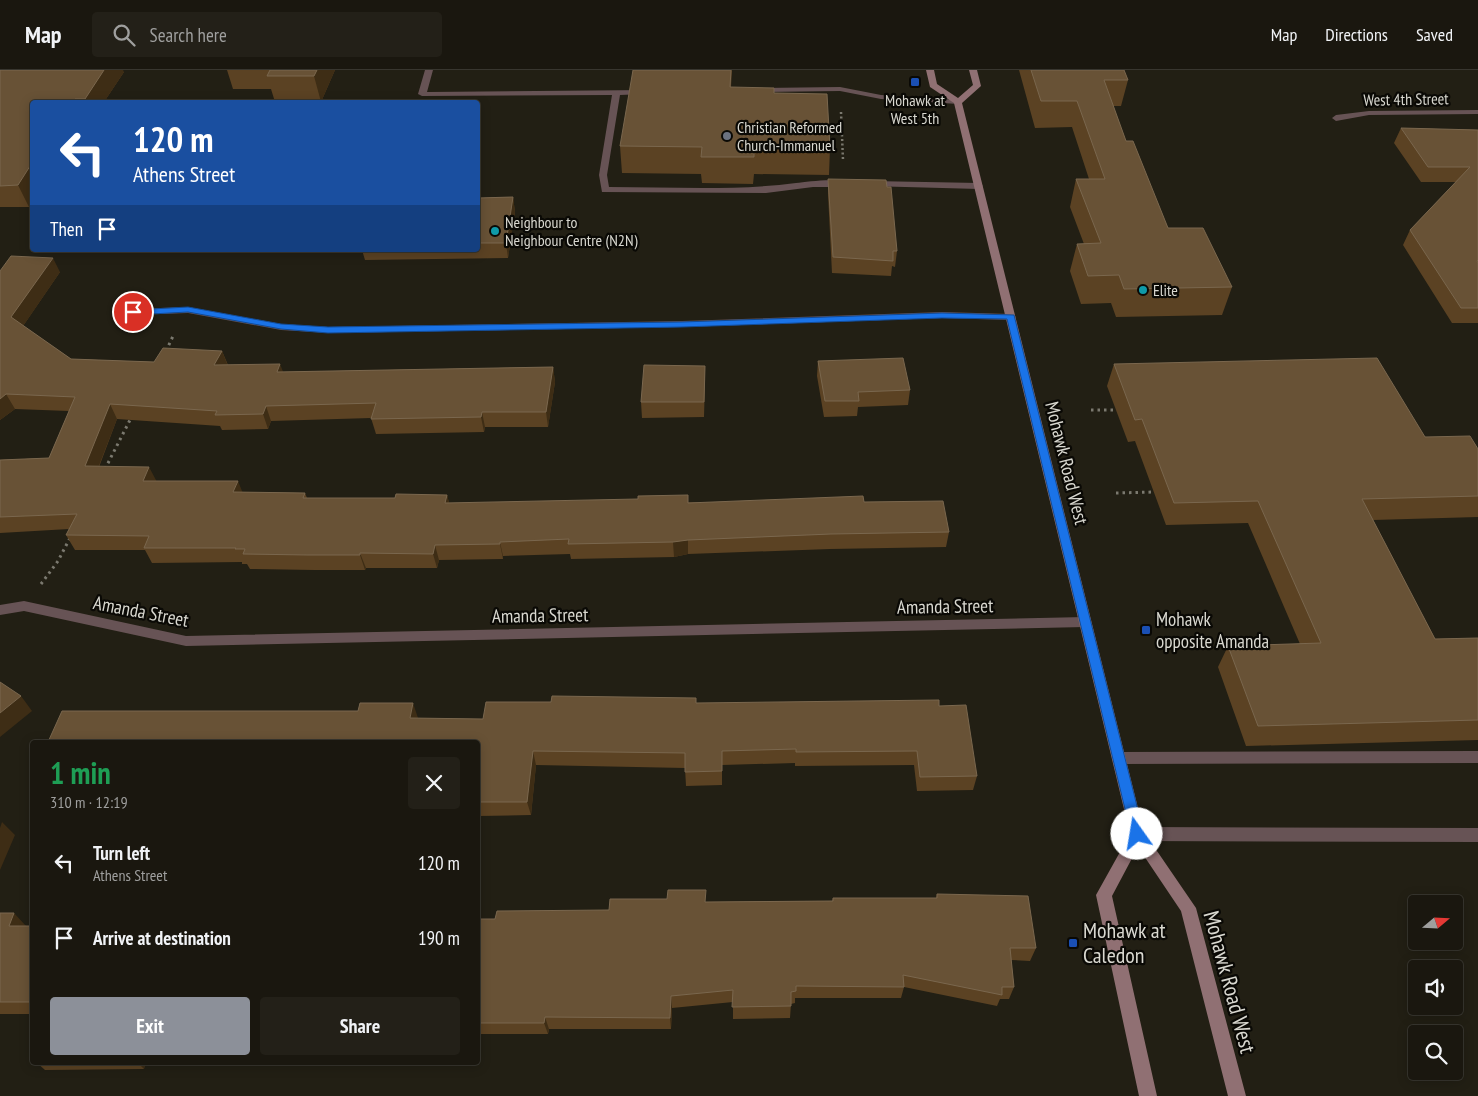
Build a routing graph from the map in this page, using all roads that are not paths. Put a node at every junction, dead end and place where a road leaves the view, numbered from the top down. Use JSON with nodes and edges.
{"nodes":[{"id":1,"x":429,"y":70,"type":"edge"},
{"id":2,"x":930,"y":70,"type":"edge"},
{"id":3,"x":974,"y":70,"type":"edge"},
{"id":4,"x":752,"y":90,"type":"edge"},
{"id":5,"x":655,"y":92,"type":"edge"},
{"id":6,"x":616,"y":93,"type":"junction"},
{"id":7,"x":958,"y":102,"type":"junction"},
{"id":8,"x":1478,"y":112,"type":"edge"},
{"id":9,"x":1336,"y":118,"type":"dead end"},
{"id":10,"x":979,"y":186,"type":"junction"},
{"id":11,"x":133,"y":312,"type":"dead end"},
{"id":12,"x":1011,"y":317,"type":"junction"},
{"id":13,"x":0,"y":610,"type":"edge"},
{"id":14,"x":1085,"y":622,"type":"junction"},
{"id":15,"x":1478,"y":757,"type":"edge"},
{"id":16,"x":1119,"y":758,"type":"junction"},
{"id":17,"x":1137,"y":834,"type":"junction"},
{"id":18,"x":1478,"y":835,"type":"edge"},
{"id":19,"x":1148,"y":1096,"type":"edge"},
{"id":20,"x":1238,"y":1096,"type":"edge"}],
"edges":[{"from":1,"to":6,"type":"street"},
{"from":2,"to":7,"type":"main road"},
{"from":3,"to":7,"type":"main road"},
{"from":4,"to":7,"type":"street"},
{"from":5,"to":6,"type":"street"},
{"from":6,"to":10,"type":"street"},
{"from":7,"to":10,"type":"main road","name":"Mohawk Road West"},
{"from":8,"to":9,"type":"street","name":"West 4th Street"},
{"from":10,"to":12,"type":"main road","name":"Mohawk Road West"},
{"from":11,"to":12,"type":"street"},
{"from":12,"to":14,"type":"main road","name":"Mohawk Road West"},
{"from":13,"to":14,"type":"street","name":"Amanda Street"},
{"from":14,"to":16,"type":"main road","name":"Mohawk Road West"},
{"from":15,"to":16,"type":"street"},
{"from":16,"to":17,"type":"main road","name":"Mohawk Road West"},
{"from":17,"to":18,"type":"street"},
{"from":17,"to":19,"type":"main road"},
{"from":17,"to":20,"type":"main road","name":"Mohawk Road West"}]}
